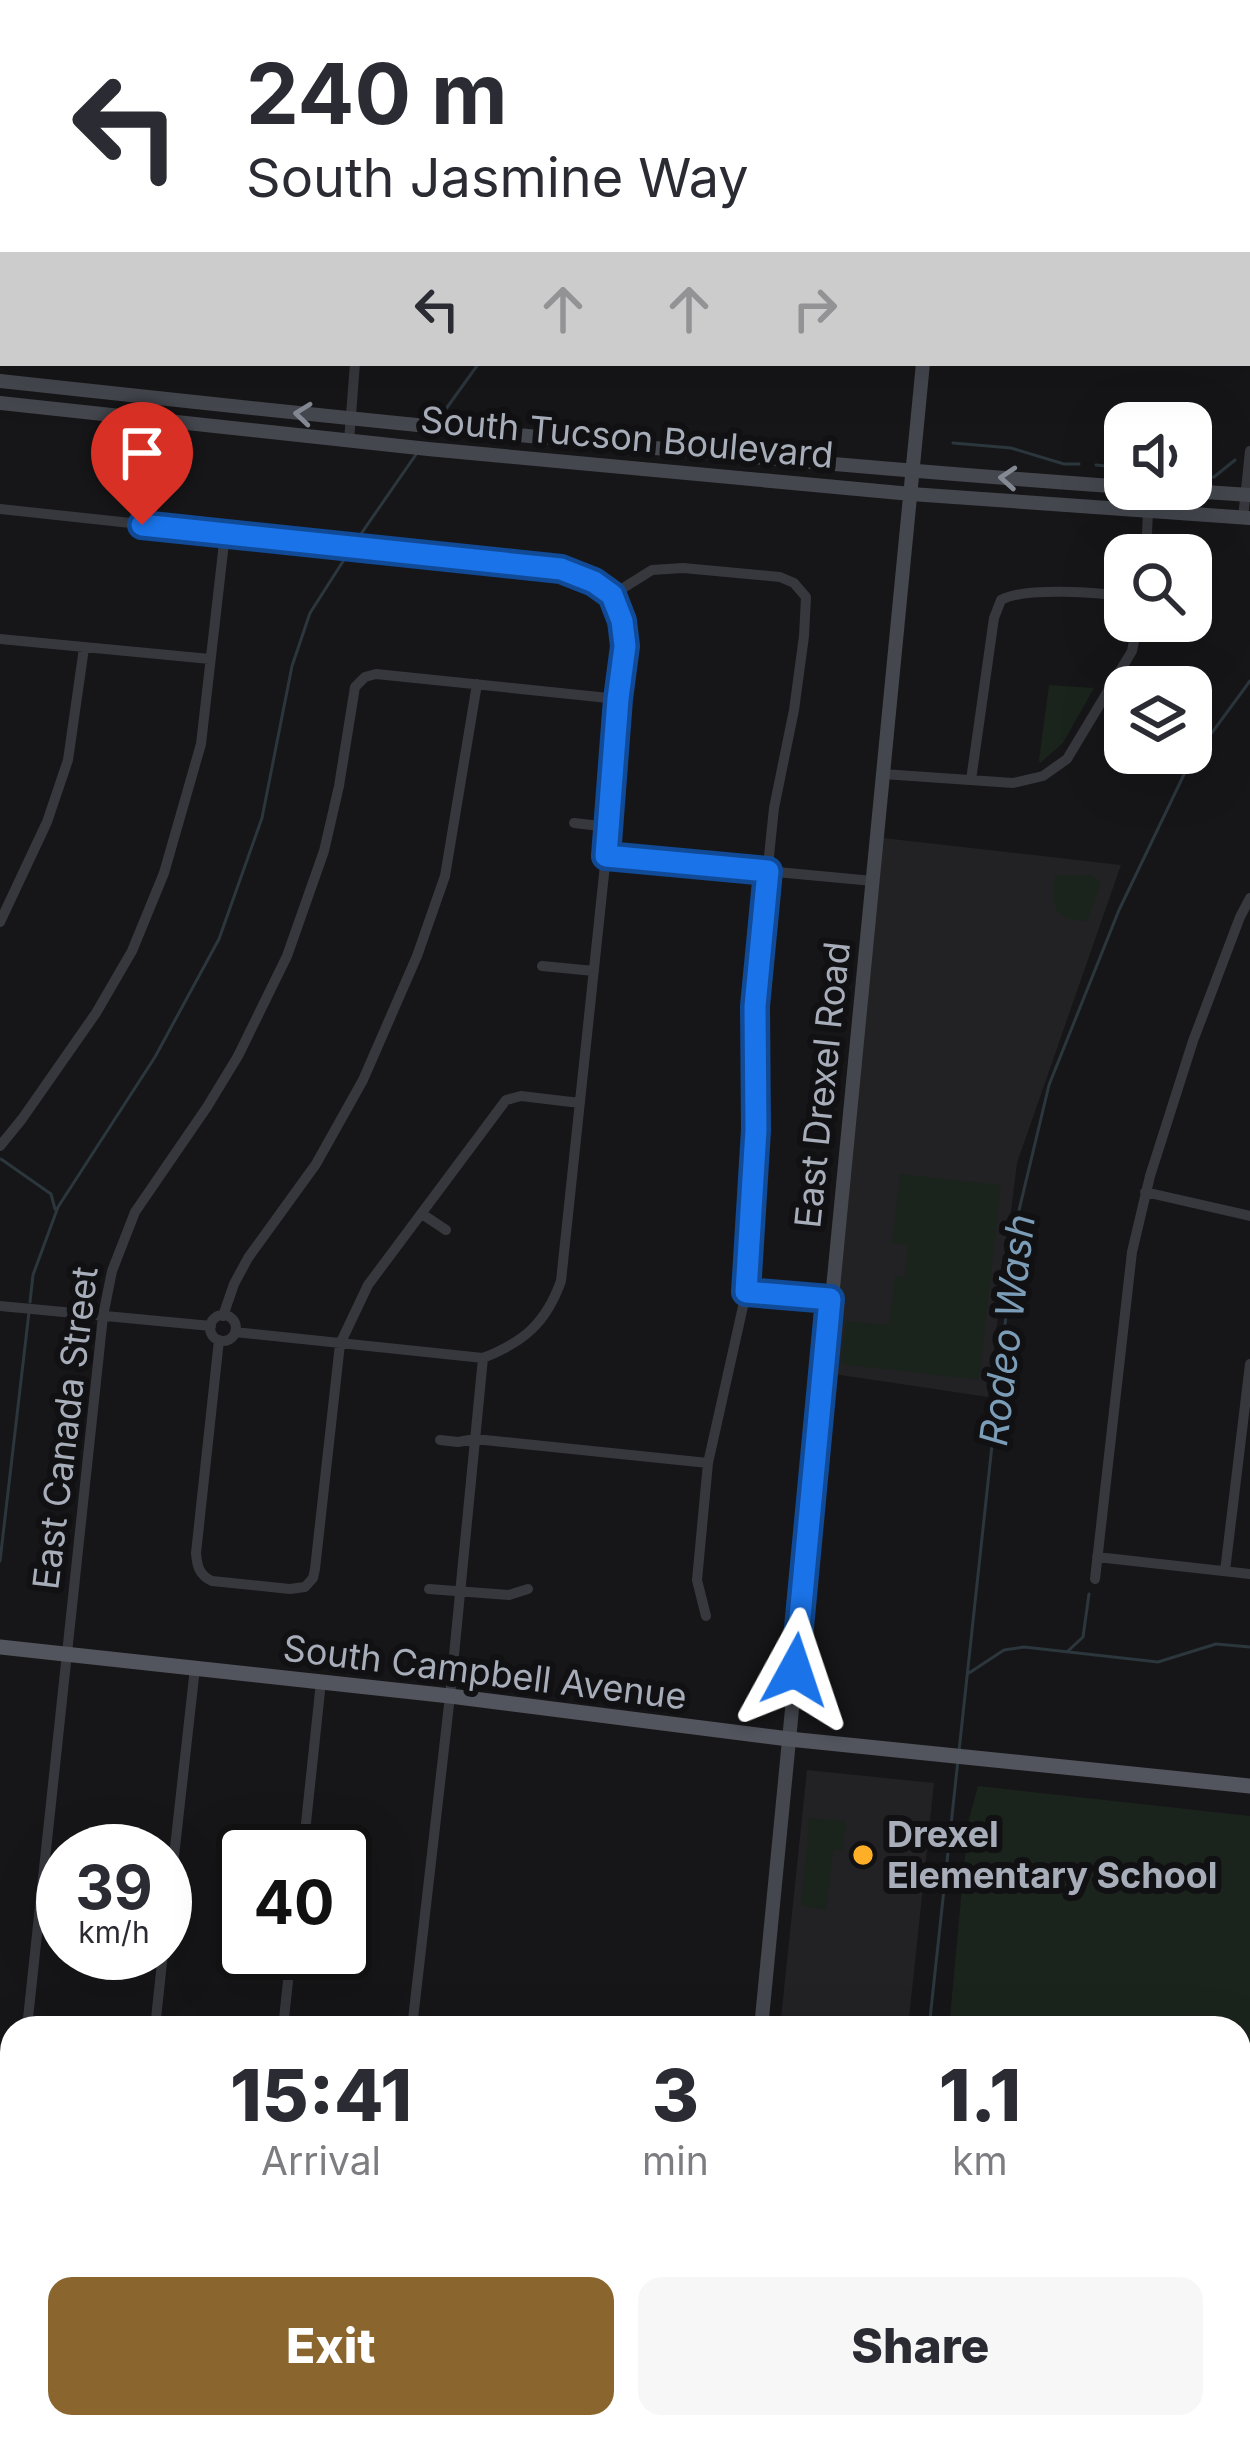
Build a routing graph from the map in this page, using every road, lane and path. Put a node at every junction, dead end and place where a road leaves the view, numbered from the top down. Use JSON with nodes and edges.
{"nodes":[{"id":1,"x":356,"y":366,"type":"edge"},
{"id":2,"x":923,"y":366,"type":"edge"},
{"id":3,"x":0,"y":381,"type":"edge"},
{"id":4,"x":0,"y":403,"type":"edge"},
{"id":5,"x":351,"y":419,"type":"junction"},
{"id":6,"x":349,"y":441,"type":"junction"},
{"id":7,"x":1250,"y":451,"type":"edge"},
{"id":8,"x":913,"y":471,"type":"junction"},
{"id":9,"x":1104,"y":485,"type":"edge"},
{"id":10,"x":1212,"y":493,"type":"edge"},
{"id":11,"x":911,"y":494,"type":"junction"},
{"id":12,"x":1248,"y":495,"type":"edge"},
{"id":13,"x":0,"y":509,"type":"edge"},
{"id":14,"x":1148,"y":512,"type":"junction"},
{"id":15,"x":1247,"y":518,"type":"edge"},
{"id":16,"x":225,"y":534,"type":"junction"},
{"id":17,"x":1147,"y":534,"type":"edge"},
{"id":18,"x":1104,"y":592,"type":"edge"},
{"id":19,"x":612,"y":595,"type":"junction"},
{"id":20,"x":0,"y":639,"type":"edge"},
{"id":21,"x":1134,"y":642,"type":"edge"},
{"id":22,"x":84,"y":648,"type":"junction"},
{"id":23,"x":210,"y":659,"type":"junction"},
{"id":24,"x":477,"y":684,"type":"junction"},
{"id":25,"x":618,"y":699,"type":"junction"},
{"id":26,"x":884,"y":774,"type":"junction"},
{"id":27,"x":971,"y":780,"type":"junction"},
{"id":28,"x":574,"y":823,"type":"dead end"},
{"id":29,"x":609,"y":827,"type":"junction"},
{"id":30,"x":606,"y":856,"type":"junction"},
{"id":31,"x":768,"y":871,"type":"junction"},
{"id":32,"x":873,"y":881,"type":"junction"},
{"id":33,"x":1250,"y":898,"type":"edge"},
{"id":34,"x":0,"y":922,"type":"edge"},
{"id":35,"x":542,"y":966,"type":"dead end"},
{"id":36,"x":594,"y":970,"type":"junction"},
{"id":37,"x":580,"y":1103,"type":"junction"},
{"id":38,"x":0,"y":1147,"type":"edge"},
{"id":39,"x":1145,"y":1192,"type":"junction"},
{"id":40,"x":422,"y":1214,"type":"junction"},
{"id":41,"x":1250,"y":1216,"type":"edge"},
{"id":42,"x":446,"y":1230,"type":"dead end"},
{"id":43,"x":746,"y":1292,"type":"junction"},
{"id":44,"x":830,"y":1299,"type":"junction"},
{"id":45,"x":0,"y":1306,"type":"edge"},
{"id":46,"x":103,"y":1316,"type":"junction"},
{"id":47,"x":224,"y":1316,"type":"junction"},
{"id":48,"x":211,"y":1326,"type":"junction"},
{"id":49,"x":235,"y":1331,"type":"junction"},
{"id":50,"x":219,"y":1340,"type":"junction"},
{"id":51,"x":340,"y":1344,"type":"junction"},
{"id":52,"x":483,"y":1358,"type":"junction"},
{"id":53,"x":1250,"y":1364,"type":"edge"},
{"id":54,"x":476,"y":1439,"type":"junction"},
{"id":55,"x":440,"y":1440,"type":"dead end"},
{"id":56,"x":708,"y":1463,"type":"junction"},
{"id":57,"x":1096,"y":1557,"type":"junction"},
{"id":58,"x":1226,"y":1571,"type":"junction"},
{"id":59,"x":1250,"y":1574,"type":"edge"},
{"id":60,"x":1094,"y":1579,"type":"dead end"},
{"id":61,"x":429,"y":1589,"type":"dead end"},
{"id":62,"x":528,"y":1589,"type":"dead end"},
{"id":63,"x":460,"y":1592,"type":"junction"},
{"id":64,"x":706,"y":1616,"type":"dead end"},
{"id":65,"x":0,"y":1647,"type":"edge"},
{"id":66,"x":66,"y":1654,"type":"junction"},
{"id":67,"x":195,"y":1668,"type":"junction"},
{"id":68,"x":321,"y":1682,"type":"junction"},
{"id":69,"x":450,"y":1696,"type":"junction"},
{"id":70,"x":789,"y":1739,"type":"junction"},
{"id":71,"x":1250,"y":1786,"type":"edge"},
{"id":72,"x":178,"y":1824,"type":"edge"},
{"id":73,"x":306,"y":1824,"type":"edge"},
{"id":74,"x":160,"y":1980,"type":"edge"},
{"id":75,"x":289,"y":1980,"type":"edge"},
{"id":76,"x":28,"y":2016,"type":"edge"},
{"id":77,"x":156,"y":2016,"type":"edge"},
{"id":78,"x":284,"y":2016,"type":"edge"},
{"id":79,"x":413,"y":2016,"type":"edge"},
{"id":80,"x":761,"y":2016,"type":"edge"}],
"edges":[{"from":1,"to":5,"type":"street"},
{"from":2,"to":8,"type":"main road","name":"East Drexel Road"},
{"from":5,"to":3,"type":"main road","name":"South Tucson Boulevard","one_way":true},
{"from":4,"to":6,"type":"main road","name":"South Tucson Boulevard"},
{"from":5,"to":6,"type":"street"},
{"from":5,"to":8,"type":"main road","name":"South Tucson Boulevard"},
{"from":6,"to":11,"type":"main road","name":"South Tucson Boulevard"},
{"from":7,"to":12,"type":"street"},
{"from":9,"to":8,"type":"main road","name":"South Tucson Boulevard","one_way":true},
{"from":8,"to":11,"type":"main road","name":"East Drexel Road"},
{"from":10,"to":12,"type":"main road"},
{"from":11,"to":14,"type":"main road","name":"South Tucson Boulevard"},
{"from":11,"to":26,"type":"main road","name":"East Drexel Road"},
{"from":12,"to":15,"type":"street"},
{"from":13,"to":16,"type":"street"},
{"from":14,"to":15,"type":"main road","name":"South Tucson Boulevard"},
{"from":14,"to":17,"type":"street"},
{"from":16,"to":19,"type":"street"},
{"from":16,"to":23,"type":"street"},
{"from":18,"to":27,"type":"street"},
{"from":19,"to":25,"type":"street"},
{"from":19,"to":31,"type":"street"},
{"from":20,"to":22,"type":"street"},
{"from":21,"to":27,"type":"street"},
{"from":22,"to":23,"type":"street"},
{"from":22,"to":34,"type":"street"},
{"from":23,"to":38,"type":"street"},
{"from":24,"to":25,"type":"street"},
{"from":24,"to":46,"type":"street","name":"East Canada Street"},
{"from":24,"to":47,"type":"street"},
{"from":25,"to":29,"type":"street"},
{"from":26,"to":27,"type":"street"},
{"from":26,"to":32,"type":"main road","name":"East Drexel Road"},
{"from":28,"to":29,"type":"street"},
{"from":29,"to":30,"type":"street"},
{"from":30,"to":31,"type":"street"},
{"from":30,"to":36,"type":"street"},
{"from":31,"to":32,"type":"street"},
{"from":31,"to":43,"type":"street"},
{"from":32,"to":44,"type":"main road","name":"East Drexel Road"},
{"from":33,"to":39,"type":"street"},
{"from":35,"to":36,"type":"street"},
{"from":36,"to":37,"type":"street"},
{"from":37,"to":40,"type":"street"},
{"from":37,"to":52,"type":"street"},
{"from":39,"to":41,"type":"street"},
{"from":39,"to":57,"type":"street"},
{"from":40,"to":42,"type":"street"},
{"from":40,"to":51,"type":"street"},
{"from":43,"to":44,"type":"street"},
{"from":43,"to":56,"type":"street"},
{"from":44,"to":70,"type":"main road","name":"East Drexel Road"},
{"from":45,"to":46,"type":"street"},
{"from":46,"to":48,"type":"street"},
{"from":46,"to":66,"type":"street","name":"East Canada Street"},
{"from":47,"to":48,"type":"street"},
{"from":47,"to":49,"type":"street"},
{"from":48,"to":50,"type":"street"},
{"from":49,"to":50,"type":"street"},
{"from":49,"to":51,"type":"street"},
{"from":50,"to":51,"type":"street"},
{"from":51,"to":52,"type":"street"},
{"from":52,"to":54,"type":"street"},
{"from":53,"to":58,"type":"street"},
{"from":54,"to":55,"type":"street"},
{"from":54,"to":56,"type":"street"},
{"from":54,"to":63,"type":"street"},
{"from":56,"to":64,"type":"street"},
{"from":57,"to":58,"type":"street"},
{"from":57,"to":60,"type":"street"},
{"from":58,"to":59,"type":"street"},
{"from":61,"to":63,"type":"street"},
{"from":62,"to":63,"type":"street"},
{"from":63,"to":69,"type":"street"},
{"from":65,"to":66,"type":"main road","name":"South Campbell Avenue"},
{"from":66,"to":67,"type":"main road","name":"South Campbell Avenue"},
{"from":66,"to":76,"type":"street","name":"East Canada Street"},
{"from":67,"to":68,"type":"main road","name":"South Campbell Avenue"},
{"from":67,"to":72,"type":"street"},
{"from":68,"to":69,"type":"main road","name":"South Campbell Avenue"},
{"from":68,"to":73,"type":"street"},
{"from":69,"to":70,"type":"main road","name":"South Campbell Avenue"},
{"from":69,"to":79,"type":"street"},
{"from":70,"to":71,"type":"main road","name":"South Campbell Avenue"},
{"from":70,"to":80,"type":"main road","name":"East Drexel Road"},
{"from":74,"to":77,"type":"street"},
{"from":75,"to":78,"type":"street"}]}
